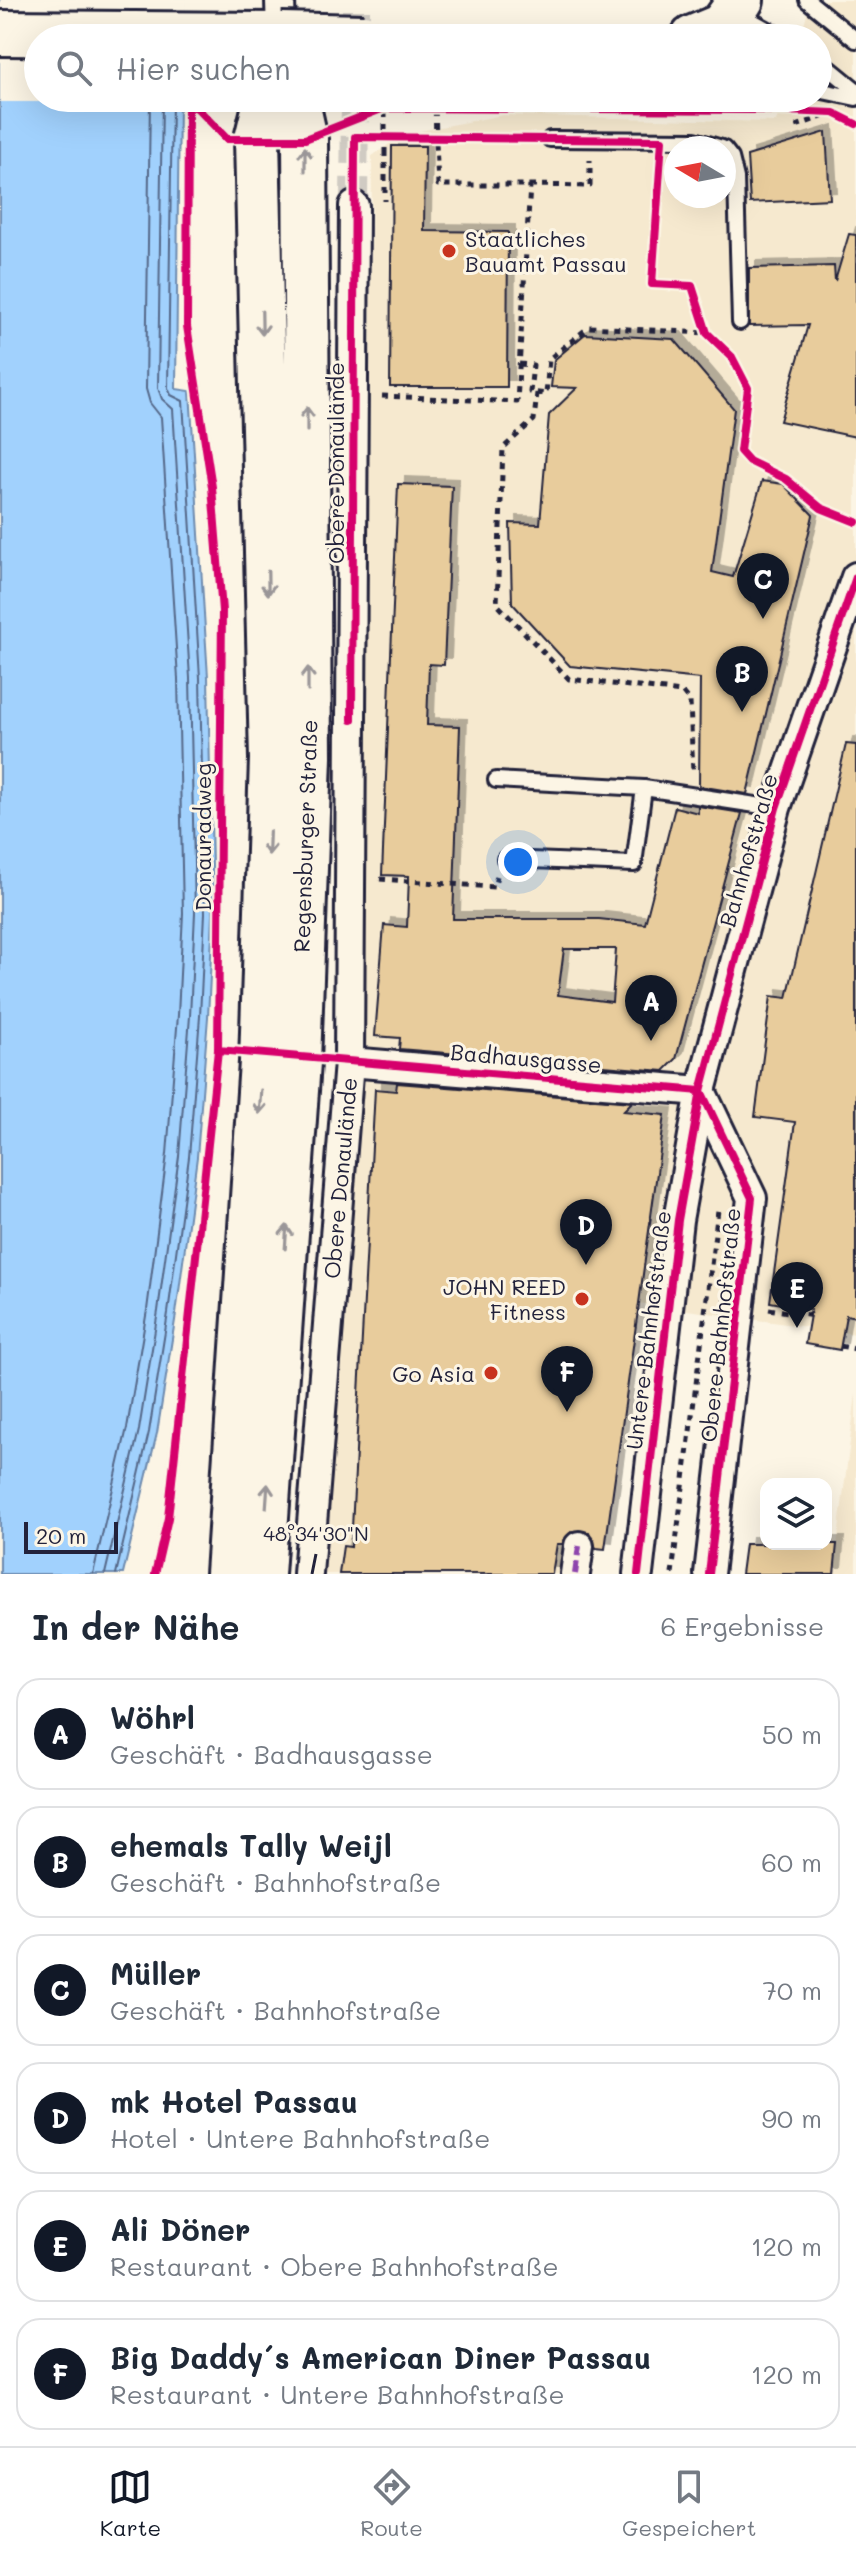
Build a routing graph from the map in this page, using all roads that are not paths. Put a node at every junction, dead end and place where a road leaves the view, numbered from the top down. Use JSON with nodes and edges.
{"nodes":[{"id":1,"x":807,"y":0,"type":"edge"},
{"id":2,"x":738,"y":6,"type":"edge"},
{"id":3,"x":724,"y":24,"type":"edge"},
{"id":4,"x":763,"y":24,"type":"edge"},
{"id":5,"x":0,"y":33,"type":"edge"},
{"id":6,"x":24,"y":33,"type":"edge"},
{"id":7,"x":856,"y":40,"type":"edge"},
{"id":8,"x":832,"y":70,"type":"edge"},
{"id":9,"x":856,"y":90,"type":"edge"},
{"id":10,"x":832,"y":93,"type":"edge"},
{"id":11,"x":856,"y":98,"type":"edge"},
{"id":12,"x":264,"y":112,"type":"edge"},
{"id":13,"x":299,"y":112,"type":"edge"},
{"id":14,"x":550,"y":139,"type":"dead end"},
{"id":15,"x":664,"y":140,"type":"edge"},
{"id":16,"x":736,"y":178,"type":"edge"},
{"id":17,"x":354,"y":206,"type":"tunnel mouth"},
{"id":18,"x":740,"y":322,"type":"dead end"},
{"id":19,"x":856,"y":577,"type":"edge"},
{"id":20,"x":496,"y":780,"type":"dead end"},
{"id":21,"x":644,"y":788,"type":"junction"},
{"id":22,"x":776,"y":808,"type":"junction"},
{"id":23,"x":505,"y":859,"type":"dead end"},
{"id":24,"x":349,"y":1062,"type":"junction"},
{"id":25,"x":701,"y":1091,"type":"junction"},
{"id":26,"x":579,"y":1546,"type":"dead end"},
{"id":27,"x":228,"y":1574,"type":"edge"},
{"id":28,"x":262,"y":1574,"type":"edge"},
{"id":29,"x":308,"y":1574,"type":"edge"},
{"id":30,"x":575,"y":1574,"type":"edge"},
{"id":31,"x":638,"y":1574,"type":"edge"},
{"id":32,"x":709,"y":1574,"type":"edge"}],
"edges":[{"from":1,"to":7,"type":"lane"},
{"from":2,"to":3,"type":"main road"},
{"from":2,"to":4,"type":"lane"},
{"from":5,"to":6,"type":"main road"},
{"from":8,"to":9,"type":"lane"},
{"from":10,"to":11,"type":"lane"},
{"from":12,"to":27,"type":"main road","name":"Regensburger Straße","one_way":true},
{"from":28,"to":13,"type":"main road","name":"Regensburger Straße","one_way":true},
{"from":14,"to":15,"type":"lane"},
{"from":16,"to":18,"type":"lane"},
{"from":17,"to":24,"type":"street","name":"Obere Donaulände"},
{"from":19,"to":22,"type":"street","name":"Bahnhofstraße"},
{"from":20,"to":21,"type":"lane"},
{"from":21,"to":22,"type":"lane"},
{"from":21,"to":23,"type":"lane"},
{"from":22,"to":25,"type":"street","name":"Bahnhofstraße"},
{"from":24,"to":25,"type":"street","name":"Badhausgasse"},
{"from":24,"to":29,"type":"street","name":"Obere Donaulände"},
{"from":25,"to":31,"type":"street","name":"Untere Bahnhofstraße"},
{"from":25,"to":32,"type":"street","name":"Obere Bahnhofstraße"},
{"from":26,"to":30,"type":"street"}]}
